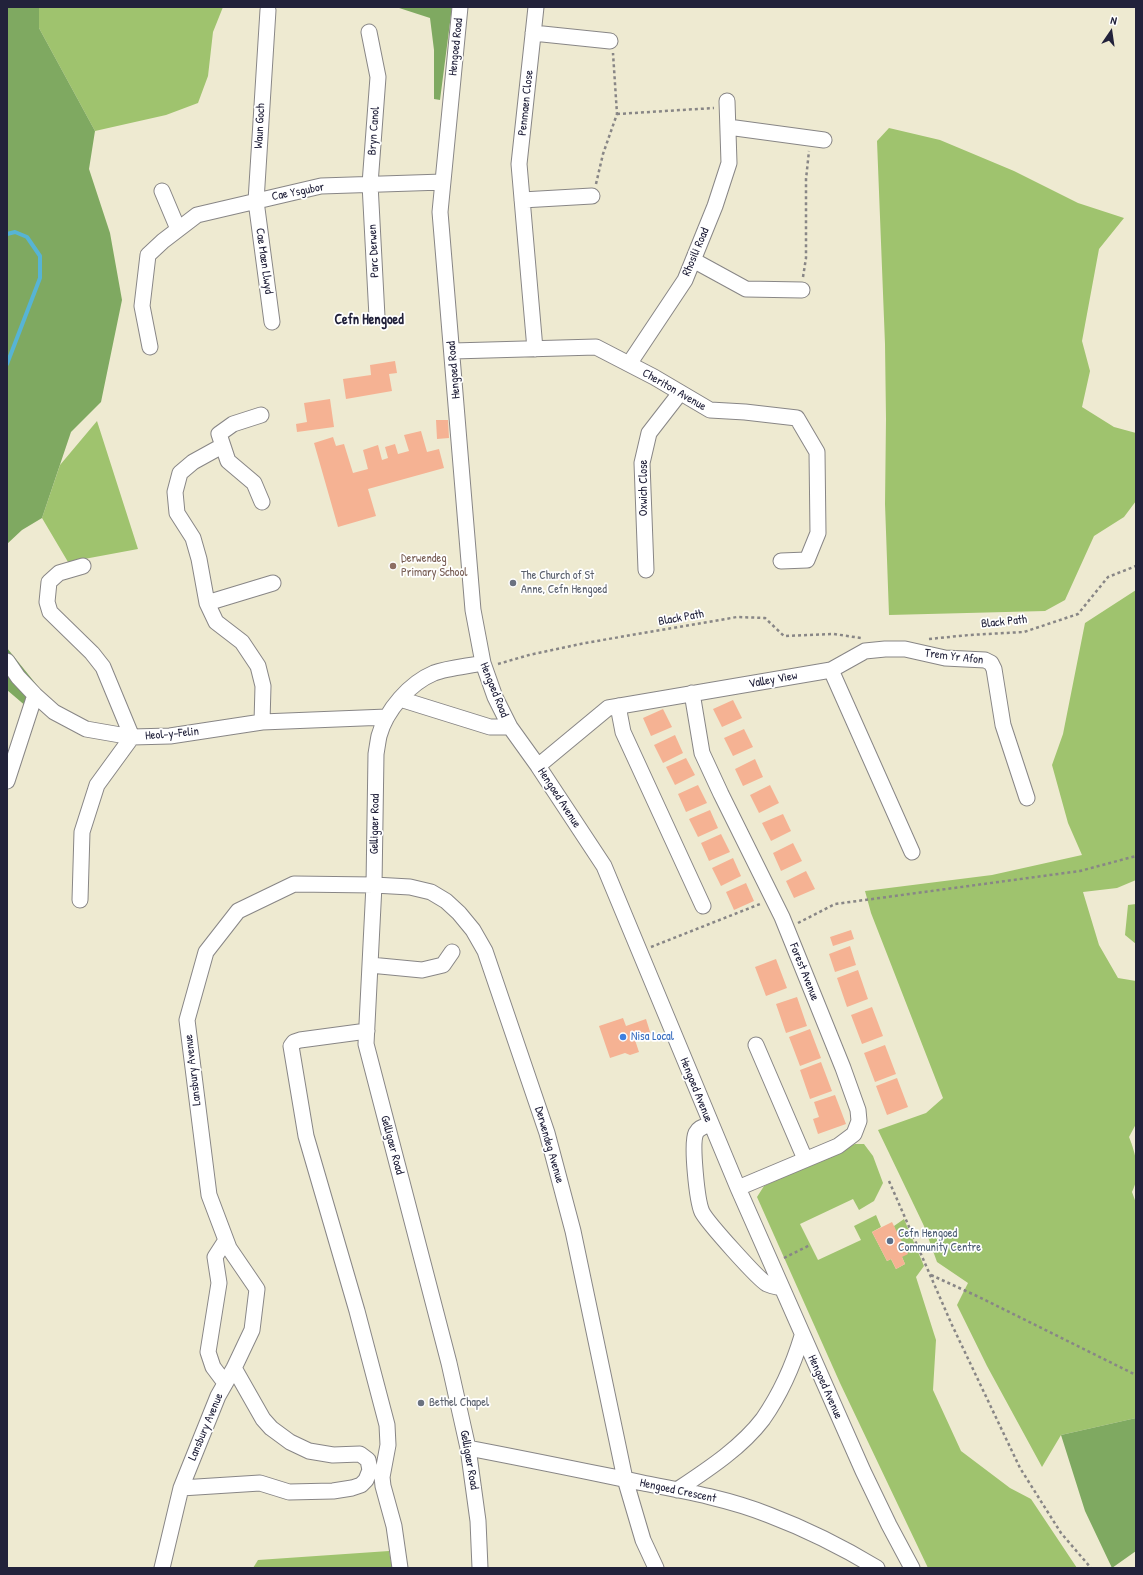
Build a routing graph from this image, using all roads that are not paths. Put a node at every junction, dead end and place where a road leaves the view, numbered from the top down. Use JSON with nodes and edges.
{"nodes":[{"id":1,"x":460,"y":7,"type":"edge"},
{"id":2,"x":536,"y":7,"type":"edge"},
{"id":3,"x":268,"y":10,"type":"dead end"},
{"id":4,"x":369,"y":32,"type":"dead end"},
{"id":5,"x":533,"y":33,"type":"junction"},
{"id":6,"x":610,"y":41,"type":"road end"},
{"id":7,"x":728,"y":104,"type":"road end"},
{"id":8,"x":728,"y":127,"type":"junction"},
{"id":9,"x":817,"y":139,"type":"road end"},
{"id":10,"x":443,"y":182,"type":"junction"},
{"id":11,"x":370,"y":184,"type":"junction"},
{"id":12,"x":162,"y":191,"type":"dead end"},
{"id":13,"x":592,"y":196,"type":"road end"},
{"id":14,"x":522,"y":200,"type":"junction"},
{"id":15,"x":256,"y":201,"type":"junction"},
{"id":16,"x":178,"y":229,"type":"junction"},
{"id":17,"x":693,"y":260,"type":"junction"},
{"id":18,"x":802,"y":290,"type":"road end"},
{"id":19,"x":377,"y":317,"type":"dead end"},
{"id":20,"x":272,"y":322,"type":"dead end"},
{"id":21,"x":150,"y":347,"type":"dead end"},
{"id":22,"x":535,"y":349,"type":"junction"},
{"id":23,"x":453,"y":352,"type":"junction"},
{"id":24,"x":629,"y":364,"type":"junction"},
{"id":25,"x":680,"y":393,"type":"junction"},
{"id":26,"x":261,"y":416,"type":"dead end"},
{"id":27,"x":221,"y":440,"type":"junction"},
{"id":28,"x":262,"y":502,"type":"dead end"},
{"id":29,"x":781,"y":561,"type":"dead end"},
{"id":30,"x":83,"y":566,"type":"dead end"},
{"id":31,"x":646,"y":570,"type":"dead end"},
{"id":32,"x":272,"y":583,"type":"dead end"},
{"id":33,"x":207,"y":603,"type":"junction"},
{"id":34,"x":7,"y":661,"type":"edge"},
{"id":35,"x":483,"y":665,"type":"junction"},
{"id":36,"x":831,"y":670,"type":"junction"},
{"id":37,"x":692,"y":693,"type":"junction"},
{"id":38,"x":34,"y":695,"type":"junction"},
{"id":39,"x":400,"y":699,"type":"junction"},
{"id":40,"x":618,"y":706,"type":"junction"},
{"id":41,"x":387,"y":717,"type":"junction"},
{"id":42,"x":262,"y":722,"type":"junction"},
{"id":43,"x":510,"y":727,"type":"junction"},
{"id":44,"x":132,"y":736,"type":"junction"},
{"id":45,"x":538,"y":766,"type":"junction"},
{"id":46,"x":7,"y":782,"type":"edge"},
{"id":47,"x":1027,"y":798,"type":"dead end"},
{"id":48,"x":912,"y":852,"type":"dead end"},
{"id":49,"x":374,"y":885,"type":"junction"},
{"id":50,"x":80,"y":900,"type":"dead end"},
{"id":51,"x":703,"y":906,"type":"dead end"},
{"id":52,"x":452,"y":952,"type":"dead end"},
{"id":53,"x":370,"y":965,"type":"junction"},
{"id":54,"x":367,"y":1031,"type":"junction"},
{"id":55,"x":756,"y":1045,"type":"dead end"},
{"id":56,"x":711,"y":1124,"type":"junction"},
{"id":57,"x":805,"y":1160,"type":"junction"},
{"id":58,"x":738,"y":1188,"type":"junction"},
{"id":59,"x":226,"y":1240,"type":"junction"},
{"id":60,"x":782,"y":1288,"type":"junction"},
{"id":61,"x":802,"y":1336,"type":"junction"},
{"id":62,"x":234,"y":1368,"type":"junction"},
{"id":63,"x":225,"y":1384,"type":"junction"},
{"id":64,"x":468,"y":1448,"type":"junction"},
{"id":65,"x":377,"y":1469,"type":"junction"},
{"id":66,"x":625,"y":1479,"type":"junction"},
{"id":67,"x":181,"y":1488,"type":"junction"},
{"id":68,"x":678,"y":1490,"type":"junction"},
{"id":69,"x":162,"y":1568,"type":"edge"},
{"id":70,"x":400,"y":1568,"type":"edge"},
{"id":71,"x":480,"y":1568,"type":"edge"},
{"id":72,"x":656,"y":1568,"type":"edge"},
{"id":73,"x":877,"y":1568,"type":"edge"},
{"id":74,"x":912,"y":1568,"type":"edge"}],
"edges":[{"from":1,"to":10,"type":"street","name":"Hengoed Road"},
{"from":2,"to":5,"type":"street","name":"Penmaen Close"},
{"from":3,"to":15,"type":"street","name":"Waun Goch"},
{"from":4,"to":11,"type":"street","name":"Bryn Canol"},
{"from":5,"to":6,"type":"street"},
{"from":5,"to":14,"type":"street","name":"Penmaen Close"},
{"from":7,"to":8,"type":"street","name":"Rhosili Road"},
{"from":8,"to":9,"type":"street"},
{"from":8,"to":17,"type":"street","name":"Rhosili Road"},
{"from":10,"to":11,"type":"street","name":"Cae Ysgubor"},
{"from":10,"to":23,"type":"street","name":"Hengoed Road"},
{"from":11,"to":15,"type":"street","name":"Cae Ysgubor"},
{"from":11,"to":19,"type":"street","name":"Parc Derwen"},
{"from":12,"to":16,"type":"street"},
{"from":13,"to":14,"type":"street"},
{"from":14,"to":22,"type":"street","name":"Penmaen Close"},
{"from":15,"to":16,"type":"street","name":"Cae Ysgubor"},
{"from":15,"to":20,"type":"street","name":"Cae Maen Llwyd"},
{"from":16,"to":21,"type":"street","name":"Cae Ysgubor"},
{"from":17,"to":18,"type":"street"},
{"from":17,"to":24,"type":"street","name":"Rhosili Road"},
{"from":22,"to":23,"type":"street","name":"Cheriton Avenue"},
{"from":22,"to":24,"type":"street","name":"Cheriton Avenue"},
{"from":23,"to":35,"type":"street","name":"Hengoed Road"},
{"from":24,"to":25,"type":"street","name":"Cheriton Avenue"},
{"from":25,"to":29,"type":"street","name":"Cheriton Avenue"},
{"from":25,"to":31,"type":"street","name":"Oxwich Close"},
{"from":26,"to":27,"type":"street"},
{"from":27,"to":28,"type":"street"},
{"from":27,"to":33,"type":"street"},
{"from":30,"to":44,"type":"street"},
{"from":32,"to":33,"type":"street"},
{"from":33,"to":42,"type":"street"},
{"from":34,"to":38,"type":"street"},
{"from":35,"to":39,"type":"street","name":"Gelligaer Road"},
{"from":35,"to":43,"type":"street","name":"Hengoed Road"},
{"from":36,"to":37,"type":"street","name":"Valley View"},
{"from":36,"to":47,"type":"street","name":"Trem Yr Afon"},
{"from":36,"to":48,"type":"street"},
{"from":37,"to":40,"type":"street","name":"Valley View"},
{"from":37,"to":57,"type":"street","name":"Forest Avenue"},
{"from":38,"to":44,"type":"street"},
{"from":38,"to":46,"type":"street"},
{"from":39,"to":41,"type":"street","name":"Gelligaer Road"},
{"from":39,"to":43,"type":"street"},
{"from":40,"to":45,"type":"street","name":"Valley View"},
{"from":40,"to":51,"type":"street"},
{"from":41,"to":42,"type":"street","name":"Heol-y-Felin"},
{"from":41,"to":49,"type":"street","name":"Gelligaer Road"},
{"from":42,"to":44,"type":"street","name":"Heol-y-Felin"},
{"from":43,"to":45,"type":"street","name":"Hengoed Avenue"},
{"from":44,"to":50,"type":"street","name":"Heol-y-Felin"},
{"from":45,"to":56,"type":"street","name":"Hengoed Avenue"},
{"from":49,"to":53,"type":"street","name":"Gelligaer Road"},
{"from":49,"to":59,"type":"street","name":"Lansbury Avenue"},
{"from":49,"to":66,"type":"street","name":"Derwendeg Avenue"},
{"from":52,"to":53,"type":"street"},
{"from":53,"to":54,"type":"street","name":"Gelligaer Road"},
{"from":54,"to":64,"type":"street","name":"Gelligaer Road"},
{"from":54,"to":65,"type":"street"},
{"from":55,"to":57,"type":"street"},
{"from":56,"to":58,"type":"street","name":"Hengoed Avenue"},
{"from":56,"to":60,"type":"street"},
{"from":57,"to":58,"type":"street","name":"Forest Avenue"},
{"from":58,"to":60,"type":"street","name":"Hengoed Avenue"},
{"from":59,"to":62,"type":"street","name":"Lansbury Avenue"},
{"from":59,"to":63,"type":"street"},
{"from":60,"to":61,"type":"street","name":"Hengoed Avenue"},
{"from":61,"to":68,"type":"street"},
{"from":61,"to":74,"type":"street","name":"Hengoed Avenue"},
{"from":62,"to":63,"type":"street","name":"Lansbury Avenue"},
{"from":62,"to":65,"type":"street"},
{"from":63,"to":67,"type":"street","name":"Lansbury Avenue"},
{"from":64,"to":66,"type":"street","name":"Hengoed Crescent"},
{"from":64,"to":71,"type":"street","name":"Gelligaer Road"},
{"from":65,"to":67,"type":"street"},
{"from":65,"to":70,"type":"street"},
{"from":66,"to":68,"type":"street","name":"Hengoed Crescent"},
{"from":66,"to":72,"type":"street","name":"Derwendeg Avenue"},
{"from":67,"to":69,"type":"street","name":"Lansbury Avenue"},
{"from":68,"to":73,"type":"street","name":"Hengoed Crescent"}]}
